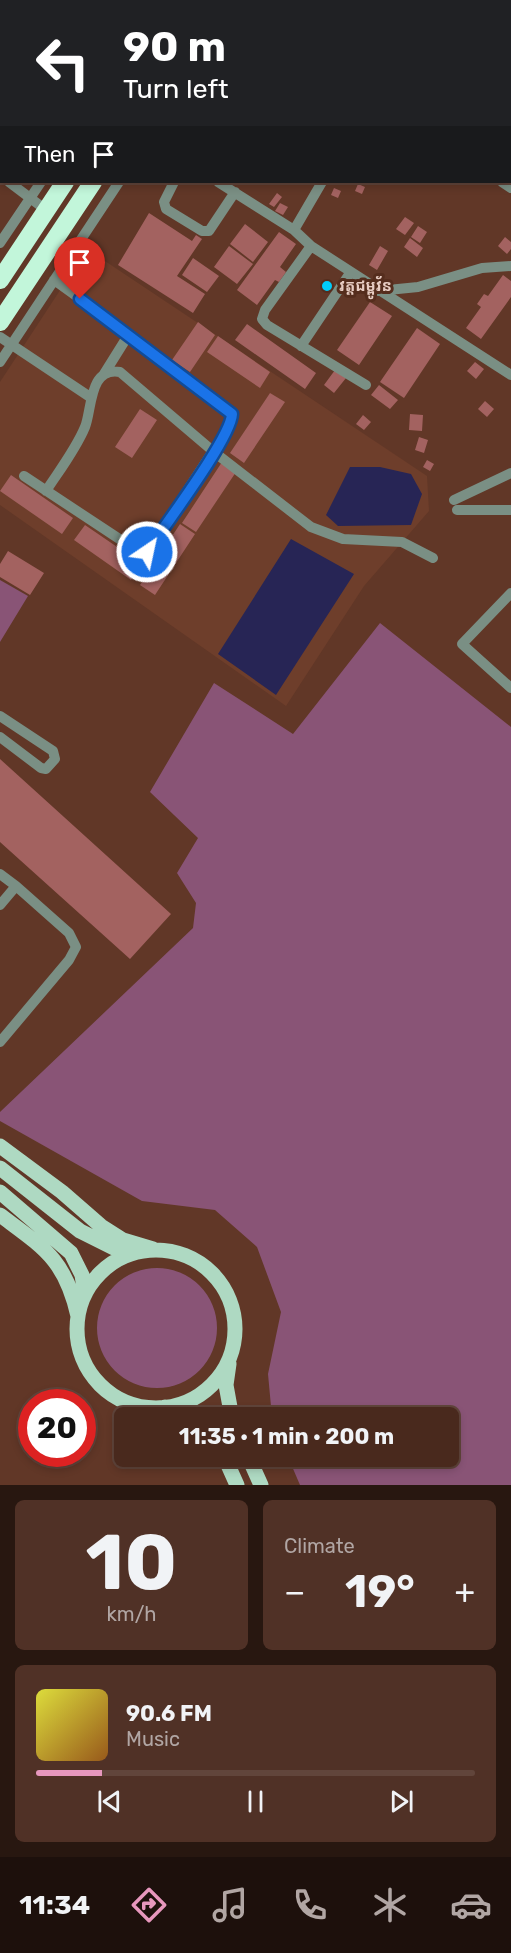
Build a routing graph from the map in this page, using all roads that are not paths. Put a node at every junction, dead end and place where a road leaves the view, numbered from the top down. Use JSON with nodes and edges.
{"nodes":[{"id":1,"x":10,"y":183,"type":"edge"},
{"id":2,"x":40,"y":183,"type":"edge"},
{"id":3,"x":64,"y":183,"type":"edge"},
{"id":4,"x":92,"y":183,"type":"edge"},
{"id":5,"x":118,"y":183,"type":"edge"},
{"id":6,"x":174,"y":183,"type":"edge"},
{"id":7,"x":220,"y":183,"type":"edge"},
{"id":8,"x":321,"y":183,"type":"edge"},
{"id":9,"x":235,"y":192,"type":"junction"},
{"id":10,"x":31,"y":197,"type":"junction"},
{"id":11,"x":46,"y":210,"type":"junction"},
{"id":12,"x":294,"y":230,"type":"junction"},
{"id":13,"x":0,"y":243,"type":"edge"},
{"id":14,"x":311,"y":246,"type":"junction"},
{"id":15,"x":511,"y":266,"type":"edge"},
{"id":16,"x":350,"y":273,"type":"junction"},
{"id":17,"x":0,"y":280,"type":"edge"},
{"id":18,"x":54,"y":280,"type":"junction"},
{"id":19,"x":378,"y":291,"type":"junction"},
{"id":20,"x":0,"y":322,"type":"edge"},
{"id":21,"x":129,"y":334,"type":"junction"},
{"id":22,"x":0,"y":337,"type":"edge"},
{"id":23,"x":12,"y":344,"type":"junction"},
{"id":24,"x":301,"y":346,"type":"junction"},
{"id":25,"x":0,"y":362,"type":"edge"},
{"id":26,"x":104,"y":374,"type":"junction"},
{"id":27,"x":511,"y":375,"type":"edge"},
{"id":28,"x":366,"y":385,"type":"dead end"},
{"id":29,"x":90,"y":397,"type":"junction"},
{"id":30,"x":214,"y":452,"type":"junction"},
{"id":31,"x":511,"y":473,"type":"edge"},
{"id":32,"x":24,"y":476,"type":"dead end"},
{"id":33,"x":46,"y":491,"type":"junction"},
{"id":34,"x":511,"y":510,"type":"edge"},
{"id":35,"x":433,"y":558,"type":"dead end"},
{"id":36,"x":511,"y":593,"type":"edge"},
{"id":37,"x":511,"y":688,"type":"edge"},
{"id":38,"x":0,"y":716,"type":"edge"},
{"id":39,"x":0,"y":737,"type":"edge"},
{"id":40,"x":0,"y":874,"type":"edge"},
{"id":41,"x":16,"y":886,"type":"junction"},
{"id":42,"x":0,"y":906,"type":"edge"},
{"id":43,"x":0,"y":1042,"type":"edge"},
{"id":44,"x":0,"y":1146,"type":"edge"},
{"id":45,"x":0,"y":1168,"type":"edge"},
{"id":46,"x":0,"y":1192,"type":"edge"},
{"id":47,"x":0,"y":1215,"type":"edge"},
{"id":48,"x":153,"y":1249,"type":"junction"},
{"id":49,"x":128,"y":1255,"type":"junction"},
{"id":50,"x":85,"y":1294,"type":"junction"},
{"id":51,"x":78,"y":1317,"type":"junction"},
{"id":52,"x":230,"y":1358,"type":"junction"},
{"id":53,"x":144,"y":1407,"type":"edge"},
{"id":54,"x":165,"y":1407,"type":"edge"},
{"id":55,"x":230,"y":1407,"type":"edge"},
{"id":56,"x":229,"y":1467,"type":"edge"},
{"id":57,"x":253,"y":1467,"type":"edge"},
{"id":58,"x":237,"y":1485,"type":"edge"},
{"id":59,"x":261,"y":1485,"type":"edge"}],
"edges":[{"from":1,"to":10,"type":"street"},
{"from":2,"to":10,"type":"street"},
{"from":3,"to":11,"type":"highway"},
{"from":4,"to":20,"type":"highway"},
{"from":5,"to":18,"type":"street"},
{"from":6,"to":9,"type":"street"},
{"from":7,"to":9,"type":"street"},
{"from":8,"to":12,"type":"street"},
{"from":9,"to":12,"type":"street"},
{"from":10,"to":11,"type":"street"},
{"from":10,"to":13,"type":"street"},
{"from":11,"to":17,"type":"highway"},
{"from":12,"to":14,"type":"street"},
{"from":14,"to":16,"type":"street"},
{"from":14,"to":24,"type":"street"},
{"from":15,"to":19,"type":"street"},
{"from":16,"to":19,"type":"street"},
{"from":16,"to":24,"type":"street"},
{"from":18,"to":21,"type":"street"},
{"from":18,"to":23,"type":"street"},
{"from":19,"to":27,"type":"street"},
{"from":21,"to":26,"type":"street"},
{"from":21,"to":30,"type":"street"},
{"from":22,"to":23,"type":"street"},
{"from":23,"to":25,"type":"street"},
{"from":23,"to":29,"type":"street"},
{"from":24,"to":28,"type":"street"},
{"from":26,"to":29,"type":"street"},
{"from":26,"to":30,"type":"street"},
{"from":29,"to":33,"type":"street"},
{"from":30,"to":33,"type":"street"},
{"from":30,"to":35,"type":"street"},
{"from":31,"to":34,"type":"street"},
{"from":32,"to":33,"type":"street"},
{"from":36,"to":37,"type":"street"},
{"from":38,"to":39,"type":"street"},
{"from":40,"to":41,"type":"street"},
{"from":41,"to":42,"type":"street"},
{"from":41,"to":43,"type":"street"},
{"from":44,"to":48,"type":"main road"},
{"from":45,"to":49,"type":"main road"},
{"from":46,"to":50,"type":"main road"},
{"from":47,"to":51,"type":"main road"},
{"from":48,"to":49,"type":"main road"},
{"from":48,"to":52,"type":"main road"},
{"from":49,"to":50,"type":"main road"},
{"from":50,"to":51,"type":"main road"},
{"from":51,"to":53,"type":"main road"},
{"from":52,"to":54,"type":"main road"},
{"from":52,"to":55,"type":"main road"},
{"from":56,"to":58,"type":"main road"},
{"from":57,"to":59,"type":"main road"}]}
